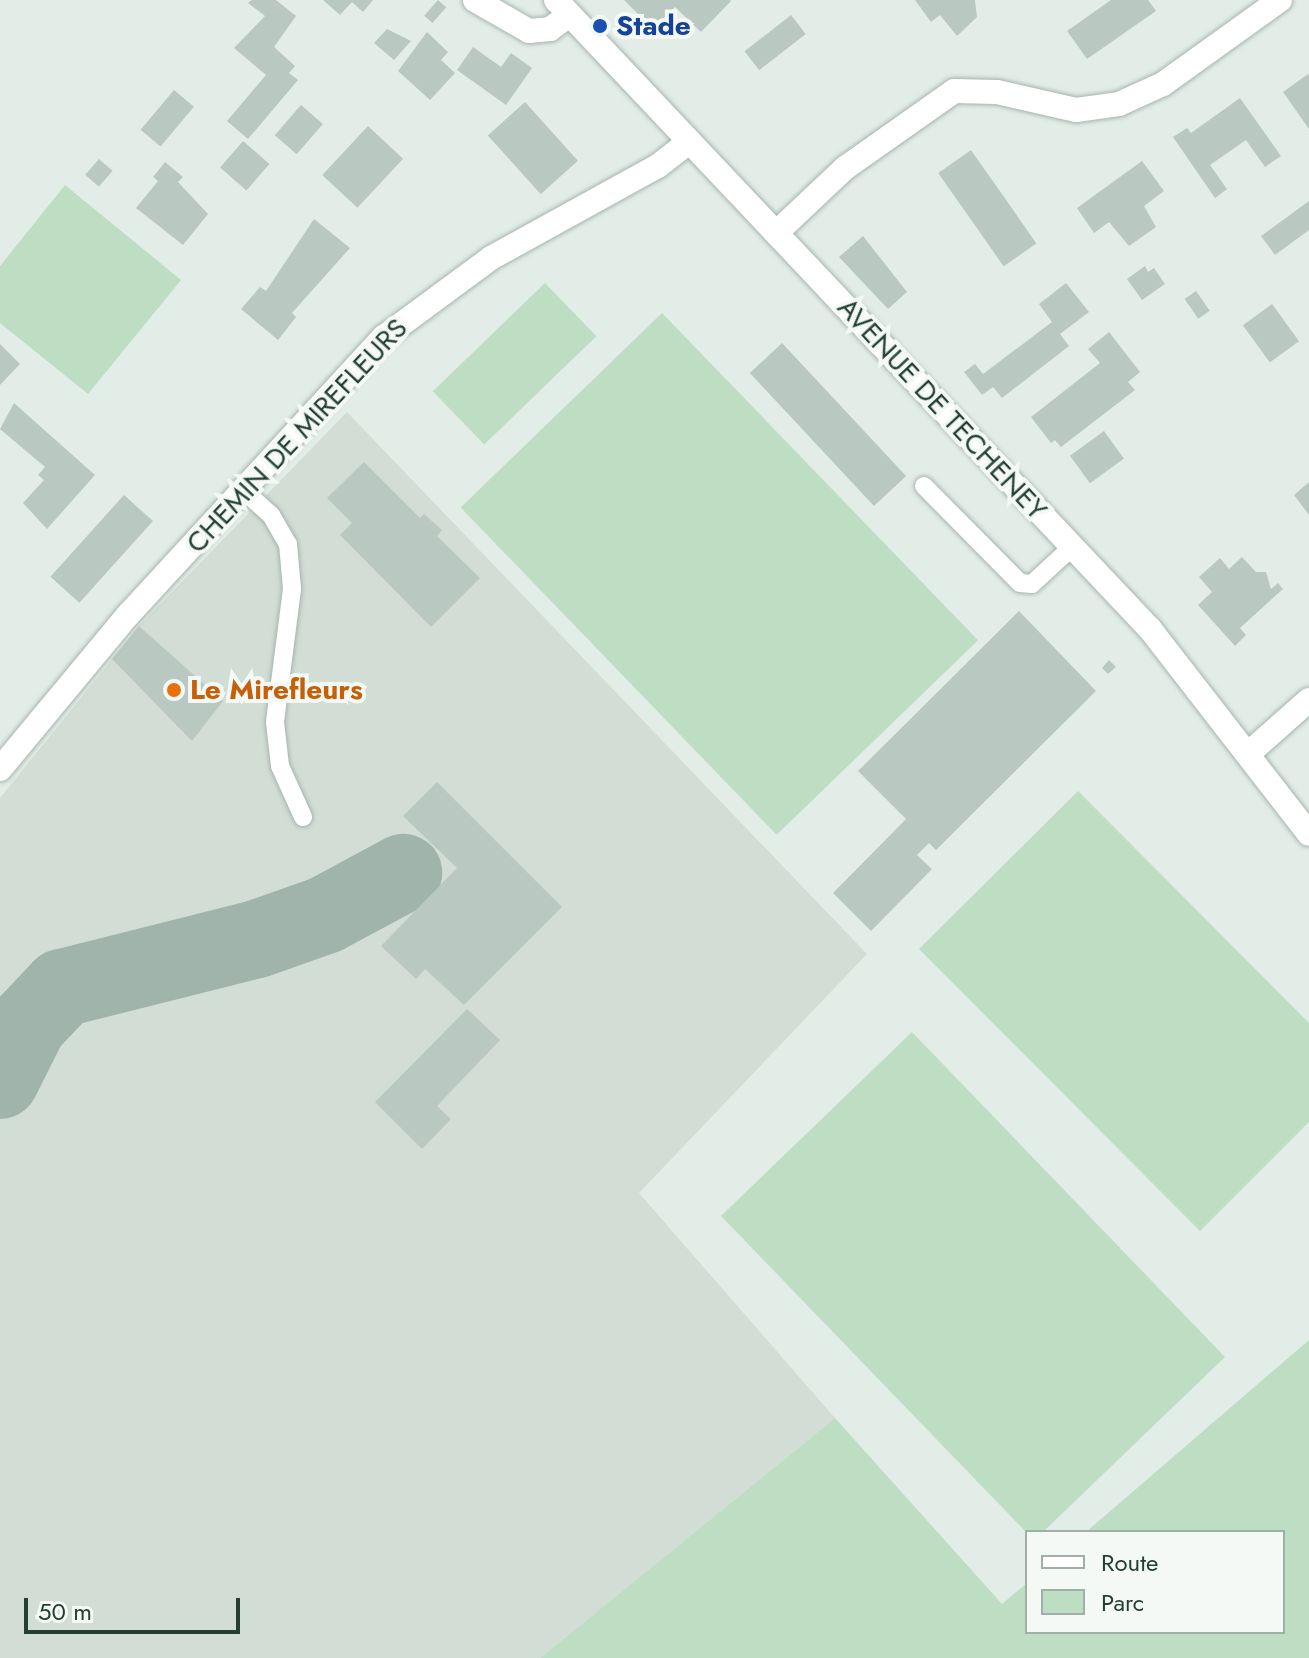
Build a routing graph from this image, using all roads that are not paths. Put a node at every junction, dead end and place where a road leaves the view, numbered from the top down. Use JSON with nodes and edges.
{"nodes":[{"id":1,"x":475,"y":0,"type":"edge"},
{"id":2,"x":1280,"y":0,"type":"edge"},
{"id":3,"x":562,"y":8,"type":"edge"},
{"id":4,"x":689,"y":142,"type":"junction"},
{"id":5,"x":776,"y":233,"type":"junction"},
{"id":6,"x":924,"y":486,"type":"dead end"},
{"id":7,"x":243,"y":490,"type":"junction"},
{"id":8,"x":1072,"y":547,"type":"junction"},
{"id":9,"x":1309,"y":700,"type":"edge"},
{"id":10,"x":1249,"y":753,"type":"junction"},
{"id":11,"x":0,"y":769,"type":"edge"},
{"id":12,"x":303,"y":817,"type":"dead end"},
{"id":13,"x":1309,"y":834,"type":"edge"}],
"edges":[{"from":1,"to":3,"type":"street"},
{"from":2,"to":5,"type":"street"},
{"from":3,"to":4,"type":"street","name":"AVENUE DE TECHENEY"},
{"from":4,"to":5,"type":"street","name":"AVENUE DE TECHENEY"},
{"from":4,"to":7,"type":"street","name":"CHEMIN DE MIREFLEURS"},
{"from":5,"to":8,"type":"street","name":"AVENUE DE TECHENEY"},
{"from":6,"to":8,"type":"lane"},
{"from":7,"to":11,"type":"street","name":"CHEMIN DE MIREFLEURS"},
{"from":7,"to":12,"type":"lane"},
{"from":8,"to":10,"type":"street","name":"AVENUE DE TECHENEY"},
{"from":9,"to":10,"type":"street"},
{"from":10,"to":13,"type":"street","name":"AVENUE DE TECHENEY"}]}
